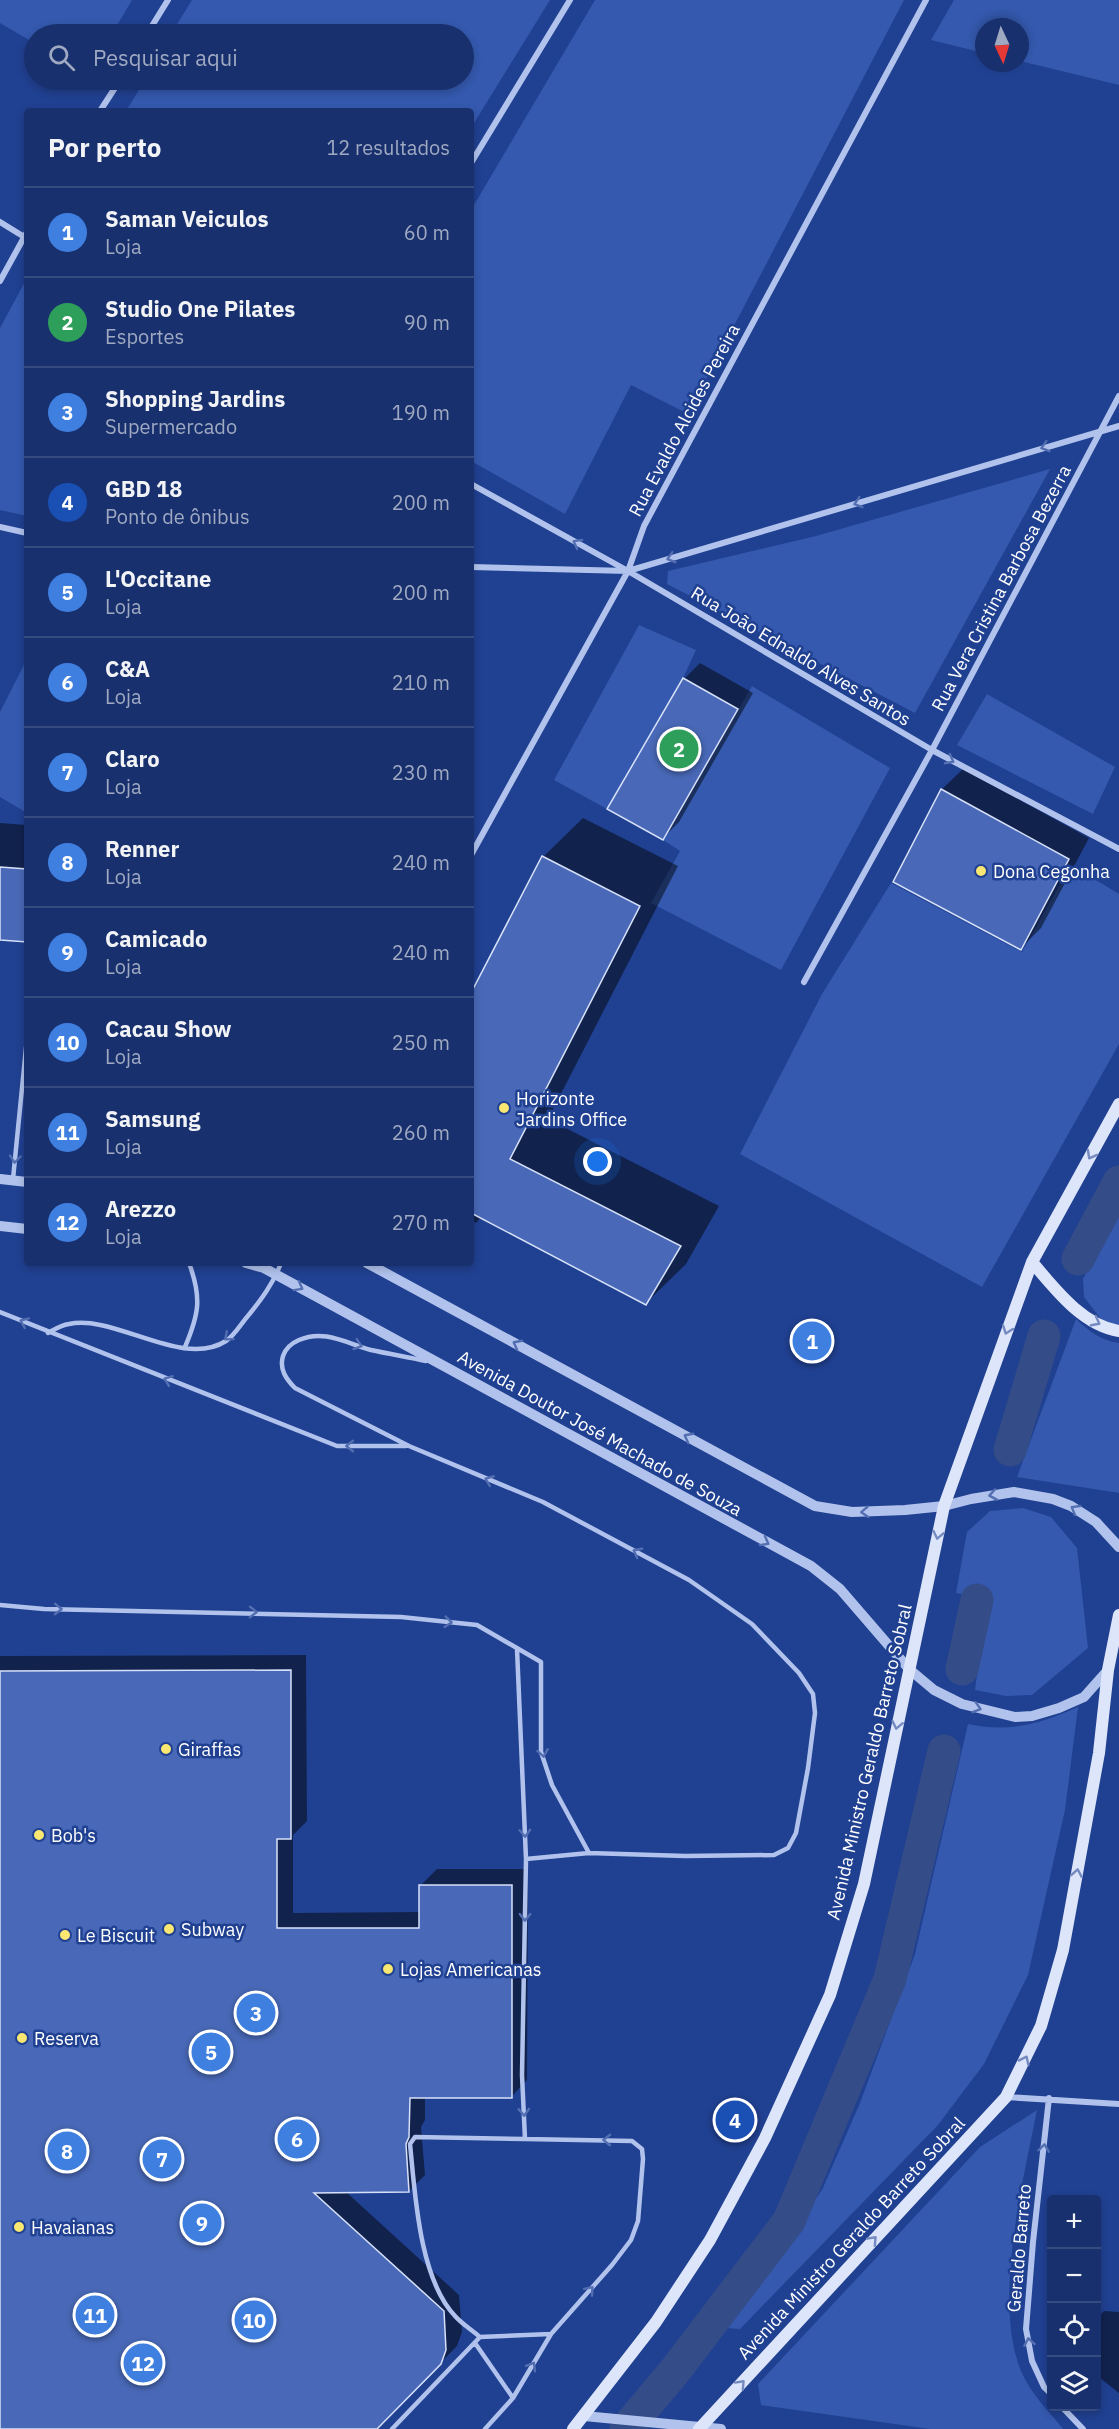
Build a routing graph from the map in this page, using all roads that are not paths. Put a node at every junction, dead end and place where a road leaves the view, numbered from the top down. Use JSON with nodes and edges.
{"nodes":[{"id":1,"x":168,"y":0,"type":"edge"},
{"id":2,"x":570,"y":0,"type":"edge"},
{"id":3,"x":926,"y":0,"type":"edge"},
{"id":4,"x":153,"y":24,"type":"edge"},
{"id":5,"x":114,"y":90,"type":"edge"},
{"id":6,"x":102,"y":108,"type":"edge"},
{"id":7,"x":474,"y":158,"type":"edge"},
{"id":8,"x":0,"y":222,"type":"edge"},
{"id":9,"x":24,"y":235,"type":"edge"},
{"id":10,"x":24,"y":239,"type":"edge"},
{"id":11,"x":0,"y":281,"type":"edge"},
{"id":12,"x":1119,"y":396,"type":"edge"},
{"id":13,"x":1119,"y":426,"type":"edge"},
{"id":14,"x":1101,"y":430,"type":"junction"},
{"id":15,"x":474,"y":486,"type":"edge"},
{"id":16,"x":0,"y":527,"type":"edge"},
{"id":17,"x":24,"y":532,"type":"edge"},
{"id":18,"x":474,"y":567,"type":"edge"},
{"id":19,"x":628,"y":571,"type":"junction"},
{"id":20,"x":932,"y":750,"type":"junction"},
{"id":21,"x":1119,"y":849,"type":"edge"},
{"id":22,"x":474,"y":850,"type":"edge"},
{"id":23,"x":804,"y":982,"type":"dead end"},
{"id":24,"x":24,"y":1069,"type":"edge"},
{"id":25,"x":1119,"y":1104,"type":"edge"},
{"id":26,"x":0,"y":1179,"type":"edge"},
{"id":27,"x":13,"y":1181,"type":"junction"},
{"id":28,"x":24,"y":1182,"type":"edge"},
{"id":29,"x":0,"y":1226,"type":"edge"},
{"id":30,"x":24,"y":1228,"type":"edge"},
{"id":31,"x":1032,"y":1262,"type":"junction"},
{"id":32,"x":190,"y":1266,"type":"edge"},
{"id":33,"x":257,"y":1266,"type":"edge"},
{"id":34,"x":280,"y":1266,"type":"edge"},
{"id":35,"x":373,"y":1266,"type":"edge"},
{"id":36,"x":277,"y":1275,"type":"junction"},
{"id":37,"x":0,"y":1312,"type":"edge"},
{"id":38,"x":1119,"y":1331,"type":"edge"},
{"id":39,"x":48,"y":1333,"type":"junction"},
{"id":40,"x":185,"y":1347,"type":"junction"},
{"id":41,"x":437,"y":1363,"type":"junction"},
{"id":42,"x":409,"y":1446,"type":"junction"},
{"id":43,"x":944,"y":1506,"type":"junction"},
{"id":44,"x":1119,"y":1547,"type":"edge"},
{"id":45,"x":0,"y":1605,"type":"edge"},
{"id":46,"x":1119,"y":1615,"type":"edge"},
{"id":47,"x":517,"y":1649,"type":"junction"},
{"id":48,"x":909,"y":1670,"type":"junction"},
{"id":49,"x":1108,"y":1670,"type":"junction"},
{"id":50,"x":589,"y":1853,"type":"junction"},
{"id":51,"x":526,"y":1859,"type":"junction"},
{"id":52,"x":1006,"y":2097,"type":"junction"},
{"id":53,"x":1049,"y":2098,"type":"junction"},
{"id":54,"x":1119,"y":2104,"type":"edge"},
{"id":55,"x":525,"y":2139,"type":"junction"},
{"id":56,"x":551,"y":2334,"type":"junction"},
{"id":57,"x":480,"y":2337,"type":"junction"},
{"id":58,"x":475,"y":2343,"type":"junction"},
{"id":59,"x":1047,"y":2389,"type":"edge"},
{"id":60,"x":513,"y":2398,"type":"junction"},
{"id":61,"x":1066,"y":2411,"type":"edge"},
{"id":62,"x":584,"y":2416,"type":"junction"},
{"id":63,"x":700,"y":2428,"type":"edge"},
{"id":64,"x":392,"y":2429,"type":"edge"},
{"id":65,"x":485,"y":2429,"type":"edge"},
{"id":66,"x":573,"y":2429,"type":"edge"},
{"id":67,"x":721,"y":2429,"type":"edge"},
{"id":68,"x":1083,"y":2429,"type":"edge"}],
"edges":[{"from":1,"to":4,"type":"street"},
{"from":2,"to":7,"type":"street"},
{"from":3,"to":19,"type":"street","name":"Rua Evaldo Alcides Pereira"},
{"from":5,"to":6,"type":"street"},
{"from":8,"to":9,"type":"street"},
{"from":10,"to":11,"type":"street"},
{"from":12,"to":14,"type":"street","name":"Rua Vera Cristina Barbosa Bezerra"},
{"from":13,"to":14,"type":"street"},
{"from":14,"to":19,"type":"street","one_way":true},
{"from":14,"to":20,"type":"street","name":"Rua Vera Cristina Barbosa Bezerra"},
{"from":19,"to":15,"type":"street","name":"Rua João Ednaldo Alves Santos","one_way":true},
{"from":16,"to":17,"type":"street"},
{"from":18,"to":19,"type":"street"},
{"from":19,"to":20,"type":"street","name":"Rua João Ednaldo Alves Santos"},
{"from":19,"to":22,"type":"street","name":"Rua Evaldo Alcides Pereira"},
{"from":20,"to":21,"type":"street","name":"Rua João Ednaldo Alves Santos","one_way":true},
{"from":20,"to":23,"type":"street","name":"Rua Vera Cristina Barbosa Bezerra"},
{"from":24,"to":27,"type":"lane","one_way":true},
{"from":25,"to":31,"type":"main road","name":"Avenida Ministro Geraldo Barreto Sobral","one_way":true},
{"from":26,"to":27,"type":"street"},
{"from":27,"to":28,"type":"street"},
{"from":29,"to":30,"type":"street"},
{"from":31,"to":38,"type":"main road","one_way":true},
{"from":31,"to":43,"type":"main road","name":"Avenida Ministro Geraldo Barreto Sobral","one_way":true},
{"from":32,"to":40,"type":"lane"},
{"from":33,"to":36,"type":"street","name":"Avenida Doutor José Machado de Souza"},
{"from":34,"to":36,"type":"lane"},
{"from":43,"to":35,"type":"street","name":"Avenida Doutor José Machado de Souza","one_way":true},
{"from":36,"to":40,"type":"lane","one_way":true},
{"from":36,"to":41,"type":"street","name":"Avenida Doutor José Machado de Souza","one_way":true},
{"from":39,"to":37,"type":"lane","one_way":true},
{"from":39,"to":40,"type":"lane"},
{"from":42,"to":39,"type":"lane","one_way":true},
{"from":42,"to":41,"type":"lane","one_way":true},
{"from":41,"to":48,"type":"street","name":"Avenida Doutor José Machado de Souza","one_way":true},
{"from":50,"to":42,"type":"lane","one_way":true},
{"from":44,"to":43,"type":"street","name":"Avenida Doutor José Machado de Souza","one_way":true},
{"from":43,"to":48,"type":"main road","name":"Avenida Ministro Geraldo Barreto Sobral","one_way":true},
{"from":45,"to":47,"type":"lane","one_way":true},
{"from":46,"to":49,"type":"main road","name":"Avenida Ministro Geraldo Barreto Sobral"},
{"from":47,"to":50,"type":"lane","one_way":true},
{"from":47,"to":51,"type":"lane","one_way":true},
{"from":48,"to":49,"type":"street","name":"Avenida Doutor José Machado de Souza","one_way":true},
{"from":48,"to":62,"type":"main road","name":"Avenida Ministro Geraldo Barreto Sobral","one_way":true},
{"from":52,"to":49,"type":"main road","name":"Avenida Ministro Geraldo Barreto Sobral","one_way":true},
{"from":50,"to":51,"type":"lane"},
{"from":51,"to":55,"type":"lane","one_way":true},
{"from":52,"to":53,"type":"street"},
{"from":63,"to":52,"type":"main road","name":"Avenida Ministro Geraldo Barreto Sobral","one_way":true},
{"from":53,"to":54,"type":"street"},
{"from":59,"to":53,"type":"street","name":"Geraldo Barreto","one_way":true},
{"from":56,"to":55,"type":"lane","one_way":true},
{"from":55,"to":57,"type":"lane"},
{"from":56,"to":57,"type":"lane"},
{"from":60,"to":56,"type":"lane","one_way":true},
{"from":57,"to":58,"type":"lane"},
{"from":58,"to":60,"type":"lane"},
{"from":58,"to":64,"type":"lane"},
{"from":60,"to":65,"type":"lane"},
{"from":61,"to":68,"type":"street"},
{"from":62,"to":63,"type":"street"},
{"from":62,"to":66,"type":"main road","name":"Avenida Ministro Geraldo Barreto Sobral"},
{"from":63,"to":67,"type":"street"}]}
